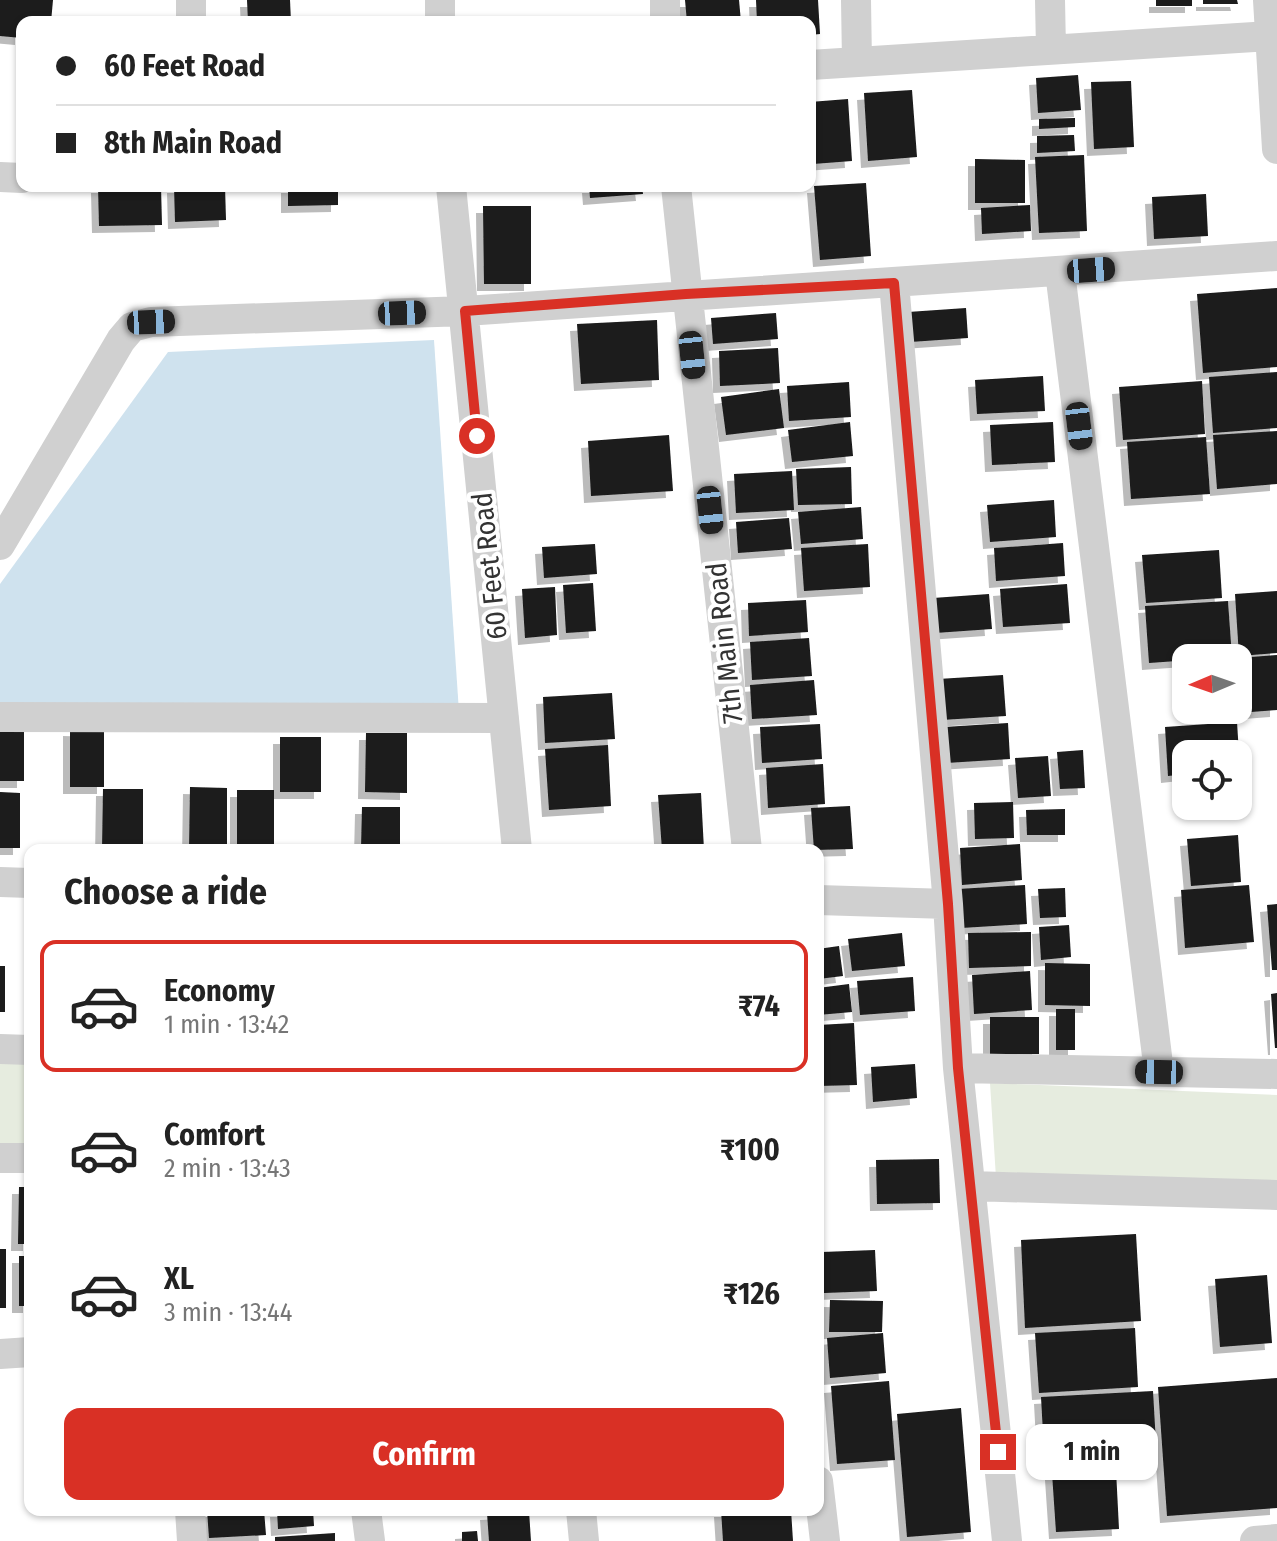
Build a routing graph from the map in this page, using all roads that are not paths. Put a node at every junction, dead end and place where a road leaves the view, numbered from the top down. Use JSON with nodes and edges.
{"nodes":[{"id":1,"x":856,"y":0,"type":"edge"},
{"id":2,"x":1050,"y":0,"type":"edge"},
{"id":3,"x":1268,"y":0,"type":"edge"},
{"id":4,"x":1270,"y":36,"type":"junction"},
{"id":5,"x":1051,"y":49,"type":"junction"},
{"id":6,"x":857,"y":62,"type":"junction"},
{"id":7,"x":816,"y":65,"type":"edge"},
{"id":8,"x":1277,"y":149,"type":"edge"},
{"id":9,"x":452,"y":192,"type":"edge"},
{"id":10,"x":677,"y":192,"type":"edge"},
{"id":11,"x":1277,"y":256,"type":"edge"},
{"id":12,"x":1060,"y":272,"type":"junction"},
{"id":13,"x":894,"y":283,"type":"junction"},
{"id":14,"x":686,"y":294,"type":"junction"},
{"id":15,"x":465,"y":311,"type":"junction"},
{"id":16,"x":0,"y":545,"type":"edge"},
{"id":17,"x":0,"y":717,"type":"edge"},
{"id":18,"x":504,"y":718,"type":"junction"},
{"id":19,"x":516,"y":844,"type":"edge"},
{"id":20,"x":746,"y":844,"type":"edge"},
{"id":21,"x":0,"y":882,"type":"edge"},
{"id":22,"x":24,"y":883,"type":"edge"},
{"id":23,"x":824,"y":900,"type":"edge"},
{"id":24,"x":948,"y":904,"type":"junction"},
{"id":25,"x":0,"y":1049,"type":"edge"},
{"id":26,"x":24,"y":1050,"type":"edge"},
{"id":27,"x":958,"y":1068,"type":"junction"},
{"id":28,"x":1159,"y":1072,"type":"junction"},
{"id":29,"x":1277,"y":1074,"type":"edge"},
{"id":30,"x":0,"y":1158,"type":"edge"},
{"id":31,"x":24,"y":1158,"type":"edge"},
{"id":32,"x":971,"y":1186,"type":"junction"},
{"id":33,"x":1277,"y":1195,"type":"edge"},
{"id":34,"x":24,"y":1352,"type":"edge"},
{"id":35,"x":0,"y":1354,"type":"edge"},
{"id":36,"x":190,"y":1516,"type":"edge"},
{"id":37,"x":367,"y":1516,"type":"edge"},
{"id":38,"x":582,"y":1516,"type":"edge"},
{"id":39,"x":822,"y":1516,"type":"edge"},
{"id":40,"x":1277,"y":1539,"type":"edge"},
{"id":41,"x":192,"y":1541,"type":"edge"},
{"id":42,"x":370,"y":1541,"type":"edge"},
{"id":43,"x":584,"y":1541,"type":"edge"},
{"id":44,"x":825,"y":1541,"type":"edge"},
{"id":45,"x":1007,"y":1541,"type":"edge"},
{"id":46,"x":1255,"y":1541,"type":"edge"}],
"edges":[{"from":1,"to":6,"type":"street"},
{"from":2,"to":5,"type":"street"},
{"from":3,"to":4,"type":"street"},
{"from":4,"to":5,"type":"street"},
{"from":4,"to":8,"type":"street"},
{"from":5,"to":6,"type":"street"},
{"from":6,"to":7,"type":"street"},
{"from":9,"to":15,"type":"street","name":"60 Feet Road"},
{"from":10,"to":14,"type":"street","name":"7th Main Road"},
{"from":11,"to":12,"type":"street"},
{"from":12,"to":13,"type":"street"},
{"from":12,"to":28,"type":"street"},
{"from":13,"to":14,"type":"street"},
{"from":13,"to":24,"type":"street"},
{"from":14,"to":15,"type":"street"},
{"from":14,"to":20,"type":"street","name":"7th Main Road"},
{"from":15,"to":16,"type":"street"},
{"from":15,"to":18,"type":"street","name":"60 Feet Road"},
{"from":17,"to":18,"type":"street"},
{"from":18,"to":19,"type":"street","name":"60 Feet Road"},
{"from":21,"to":22,"type":"street"},
{"from":23,"to":24,"type":"street"},
{"from":24,"to":27,"type":"street"},
{"from":25,"to":26,"type":"street"},
{"from":27,"to":28,"type":"street"},
{"from":27,"to":32,"type":"street"},
{"from":28,"to":29,"type":"street"},
{"from":30,"to":31,"type":"street"},
{"from":32,"to":33,"type":"street"},
{"from":32,"to":45,"type":"street"},
{"from":34,"to":35,"type":"street"},
{"from":36,"to":41,"type":"street"},
{"from":37,"to":42,"type":"street"},
{"from":38,"to":43,"type":"street"},
{"from":39,"to":44,"type":"street"},
{"from":40,"to":46,"type":"street"}]}
